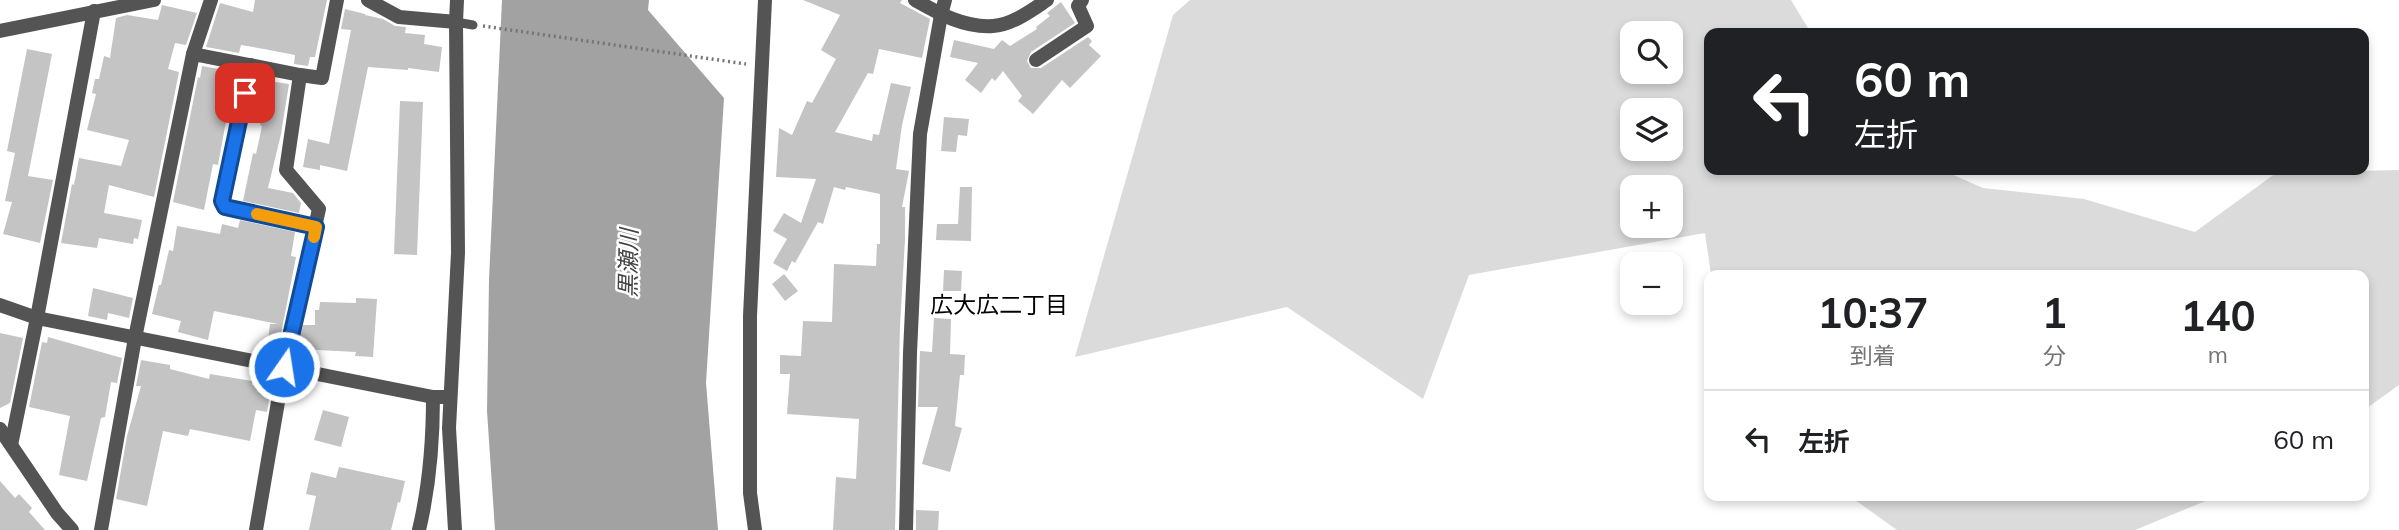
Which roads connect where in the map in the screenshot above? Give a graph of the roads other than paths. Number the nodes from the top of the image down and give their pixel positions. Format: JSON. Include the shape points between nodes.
{"nodes":[{"id":1,"x":154,"y":0,"type":"edge"},
{"id":2,"x":211,"y":0,"type":"edge"},
{"id":3,"x":337,"y":0,"type":"edge"},
{"id":4,"x":368,"y":0,"type":"edge"},
{"id":5,"x":457,"y":0,"type":"edge"},
{"id":6,"x":765,"y":0,"type":"edge"},
{"id":7,"x":915,"y":0,"type":"edge"},
{"id":8,"x":945,"y":0,"type":"edge"},
{"id":9,"x":1048,"y":0,"type":"edge"},
{"id":10,"x":1082,"y":0,"type":"edge"},
{"id":11,"x":94,"y":11,"type":"junction"},
{"id":12,"x":941,"y":15,"type":"junction"},
{"id":13,"x":456,"y":22,"type":"junction"},
{"id":14,"x":473,"y":25,"type":"road end"},
{"id":15,"x":0,"y":31,"type":"edge"},
{"id":16,"x":193,"y":54,"type":"junction"},
{"id":17,"x":1036,"y":60,"type":"dead end"},
{"id":18,"x":251,"y":65,"type":"junction"},
{"id":19,"x":300,"y":75,"type":"junction"},
{"id":20,"x":316,"y":227,"type":"junction"},
{"id":21,"x":0,"y":305,"type":"edge"},
{"id":22,"x":37,"y":318,"type":"junction"},
{"id":23,"x":135,"y":338,"type":"junction"},
{"id":24,"x":284,"y":367,"type":"junction"},
{"id":25,"x":433,"y":397,"type":"junction"},
{"id":26,"x":450,"y":397,"type":"junction"},
{"id":27,"x":0,"y":429,"type":"edge"},
{"id":28,"x":11,"y":445,"type":"junction"},
{"id":29,"x":72,"y":530,"type":"edge"},
{"id":30,"x":101,"y":530,"type":"edge"},
{"id":31,"x":256,"y":530,"type":"edge"},
{"id":32,"x":419,"y":530,"type":"edge"},
{"id":33,"x":455,"y":530,"type":"edge"},
{"id":34,"x":755,"y":530,"type":"edge"},
{"id":35,"x":906,"y":530,"type":"edge"}],
"edges":[{"from":1,"to":11,"type":"street"},
{"from":2,"to":16,"type":"street"},
{"from":3,"to":19,"type":"street","via":[[322,78]]},
{"from":4,"to":13,"type":"street","via":[[399,17]]},
{"from":5,"to":13,"type":"street"},
{"from":6,"to":34,"type":"street","via":[[750,316],[750,493]]},
{"from":7,"to":12,"type":"street"},
{"from":8,"to":12,"type":"street"},
{"from":9,"to":12,"type":"street","via":[[995,26]]},
{"from":10,"to":17,"type":"street","via":[[1078,6],[1087,26]]},
{"from":11,"to":15,"type":"street"},
{"from":11,"to":22,"type":"street"},
{"from":12,"to":35,"type":"street","via":[[920,134]]},
{"from":13,"to":14,"type":"lane"},
{"from":13,"to":26,"type":"street","via":[[458,253]]},
{"from":16,"to":18,"type":"street"},
{"from":16,"to":23,"type":"street"},
{"from":18,"to":19,"type":"street"},
{"from":18,"to":20,"type":"street","via":[[222,201],[225,207]]},
{"from":19,"to":20,"type":"street","via":[[286,170],[319,209]]},
{"from":20,"to":24,"type":"street"},
{"from":21,"to":22,"type":"street"},
{"from":22,"to":23,"type":"street"},
{"from":22,"to":28,"type":"street"},
{"from":23,"to":24,"type":"street"},
{"from":23,"to":30,"type":"street"},
{"from":24,"to":25,"type":"street"},
{"from":24,"to":31,"type":"street"},
{"from":25,"to":26,"type":"street"},
{"from":25,"to":32,"type":"street","via":[[433,448]]},
{"from":26,"to":33,"type":"street"},
{"from":27,"to":28,"type":"street"},
{"from":28,"to":29,"type":"street"}]}
